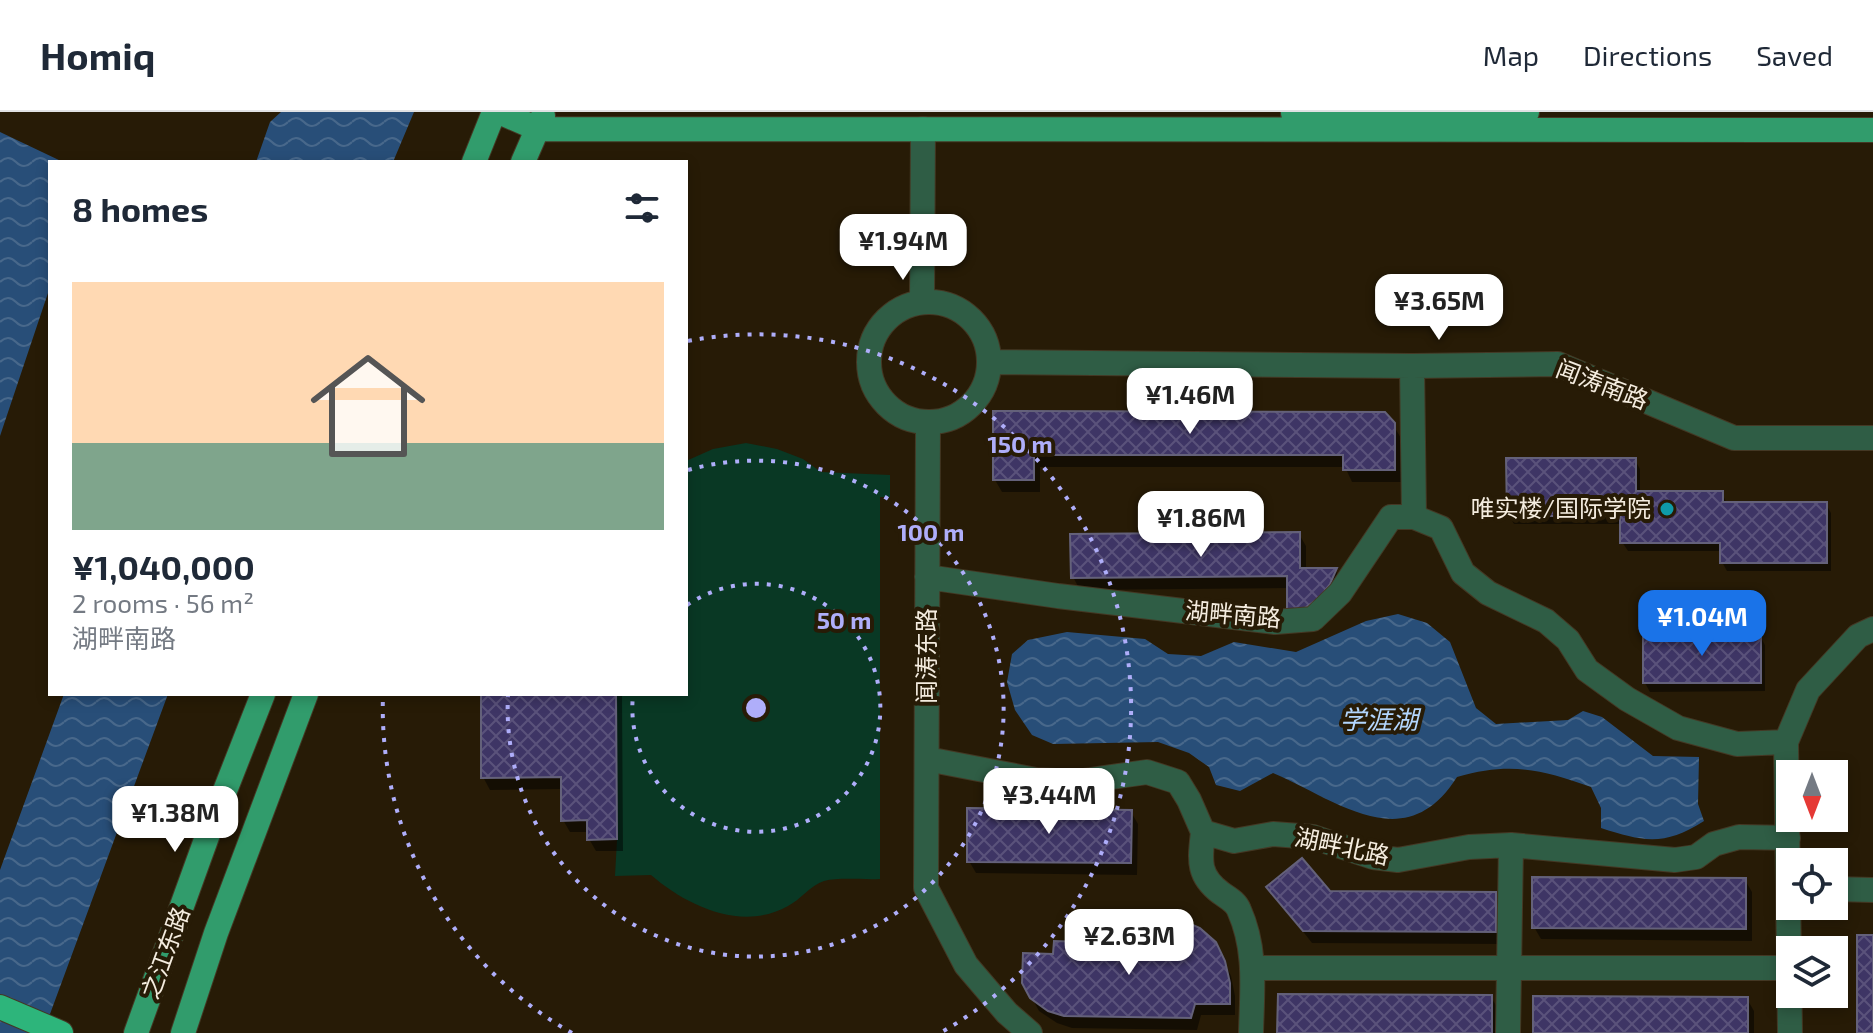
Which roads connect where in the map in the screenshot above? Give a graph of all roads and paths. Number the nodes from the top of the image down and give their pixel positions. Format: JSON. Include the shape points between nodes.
{"nodes":[{"id":1,"x":497,"y":112,"type":"edge"},
{"id":2,"x":563,"y":112,"type":"edge"},
{"id":3,"x":1527,"y":112,"type":"edge"},
{"id":4,"x":541,"y":120,"type":"edge"},
{"id":5,"x":923,"y":129,"type":"junction"},
{"id":6,"x":1873,"y":130,"type":"edge"},
{"id":7,"x":475,"y":160,"type":"edge"},
{"id":8,"x":524,"y":160,"type":"edge"},
{"id":9,"x":922,"y":302,"type":"junction"},
{"id":10,"x":989,"y":362,"type":"junction"},
{"id":11,"x":1412,"y":366,"type":"junction"},
{"id":12,"x":928,"y":423,"type":"junction"},
{"id":13,"x":1873,"y":438,"type":"edge"},
{"id":14,"x":1414,"y":517,"type":"junction"},
{"id":15,"x":927,"y":577,"type":"junction"},
{"id":16,"x":1873,"y":629,"type":"edge"},
{"id":17,"x":262,"y":696,"type":"edge"},
{"id":18,"x":305,"y":696,"type":"edge"},
{"id":19,"x":1786,"y":742,"type":"junction"},
{"id":20,"x":927,"y":759,"type":"junction"},
{"id":21,"x":1203,"y":832,"type":"junction"},
{"id":22,"x":1788,"y":838,"type":"junction"},
{"id":23,"x":1511,"y":845,"type":"junction"},
{"id":24,"x":1788,"y":848,"type":"edge"},
{"id":25,"x":1848,"y":889,"type":"edge"},
{"id":26,"x":1873,"y":890,"type":"edge"},
{"id":27,"x":1254,"y":968,"type":"junction"},
{"id":28,"x":1509,"y":968,"type":"junction"},
{"id":29,"x":1776,"y":968,"type":"edge"},
{"id":30,"x":0,"y":1007,"type":"edge"},
{"id":31,"x":1790,"y":1008,"type":"edge"},
{"id":32,"x":140,"y":1025,"type":"edge"},
{"id":33,"x":61,"y":1033,"type":"edge"},
{"id":34,"x":182,"y":1033,"type":"edge"},
{"id":35,"x":1030,"y":1033,"type":"edge"},
{"id":36,"x":1251,"y":1033,"type":"edge"},
{"id":37,"x":1508,"y":1033,"type":"edge"},
{"id":38,"x":1790,"y":1033,"type":"edge"}],
"edges":[{"from":1,"to":4,"type":"main road"},
{"from":1,"to":7,"type":"main road"},
{"from":2,"to":3,"type":"main road"},
{"from":4,"to":5,"type":"main road"},
{"from":4,"to":8,"type":"main road"},
{"from":5,"to":6,"type":"main road"},
{"from":5,"to":9,"type":"street"},
{"from":9,"to":10,"type":"street","via":[[942,303],[976,324]]},
{"from":9,"to":12,"type":"street","via":[[885,319],[868,355],[869,375],[890,409]]},
{"from":10,"to":11,"type":"street","name":"闻涛南路"},
{"from":10,"to":12,"type":"street","via":[[986,381],[971,404],[947,420]]},
{"from":11,"to":13,"type":"street","name":"闻涛南路","via":[[1558,364],[1734,438]]},
{"from":11,"to":14,"type":"street"},
{"from":12,"to":15,"type":"street","name":"闻涛东路"},
{"from":14,"to":15,"type":"street","name":"湖畔南路","via":[[1391,517],[1340,593],[1313,619],[1275,622]]},
{"from":14,"to":19,"type":"street","via":[[1441,528],[1463,573],[1488,593],[1546,621],[1568,640],[1587,670],[1627,699],[1678,728],[1737,744]]},
{"from":15,"to":20,"type":"street","name":"闻涛东路"},
{"from":16,"to":19,"type":"street","via":[[1858,636],[1808,690]]},
{"from":17,"to":32,"type":"main road","name":"之江东路"},
{"from":18,"to":34,"type":"main road","name":"之江东路"},
{"from":19,"to":22,"type":"street"},
{"from":20,"to":21,"type":"street","via":[[1036,780],[1076,782],[1147,772],[1178,782]]},
{"from":20,"to":35,"type":"street","name":"闻涛东路","via":[[926,888],[966,965]]},
{"from":21,"to":23,"type":"street","name":"湖畔北路","via":[[1234,841],[1273,834],[1313,837],[1398,860]]},
{"from":21,"to":27,"type":"street","via":[[1200,864],[1208,883],[1237,905]]},
{"from":22,"to":23,"type":"street","name":"湖畔北路","via":[[1739,837],[1714,844],[1696,857],[1675,860]]},
{"from":22,"to":24,"type":"street"},
{"from":23,"to":28,"type":"street"},
{"from":25,"to":26,"type":"street"},
{"from":27,"to":28,"type":"street"},
{"from":27,"to":36,"type":"street"},
{"from":28,"to":29,"type":"street"},
{"from":28,"to":37,"type":"street"},
{"from":30,"to":33,"type":"highway"},
{"from":31,"to":38,"type":"street"},
{"from":32,"to":34,"type":"main road"}]}
